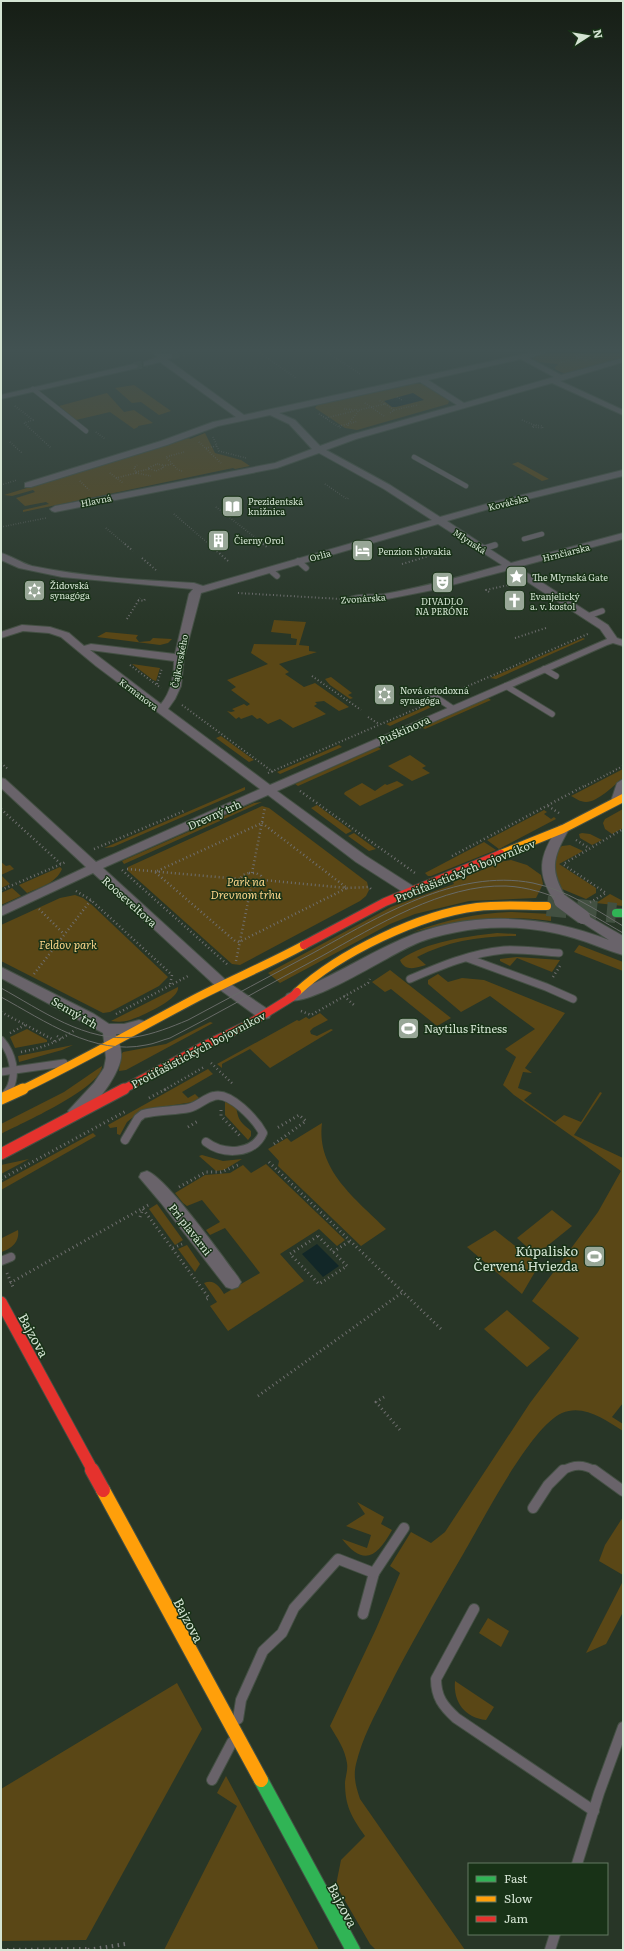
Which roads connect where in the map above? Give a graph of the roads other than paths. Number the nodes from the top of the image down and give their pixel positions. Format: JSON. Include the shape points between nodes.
{"nodes":[{"id":1,"x":161,"y":444,"type":"edge"},
{"id":2,"x":312,"y":444,"type":"edge"},
{"id":3,"x":333,"y":444,"type":"edge"},
{"id":4,"x":319,"y":449,"type":"junction"},
{"id":5,"x":414,"y":457,"type":"dead end"},
{"id":6,"x":623,"y":473,"type":"edge"},
{"id":7,"x":28,"y":485,"type":"dead end"},
{"id":8,"x":466,"y":486,"type":"dead end"},
{"id":9,"x":55,"y":509,"type":"dead end"},
{"id":10,"x":440,"y":521,"type":"junction"},
{"id":11,"x":542,"y":534,"type":"dead end"},
{"id":12,"x":623,"y":536,"type":"edge"},
{"id":13,"x":524,"y":539,"type":"dead end"},
{"id":14,"x":495,"y":546,"type":"dead end"},
{"id":15,"x":482,"y":549,"type":"junction"},
{"id":16,"x":1,"y":556,"type":"edge"},
{"id":17,"x":298,"y":562,"type":"junction"},
{"id":18,"x":510,"y":567,"type":"junction"},
{"id":19,"x":306,"y":568,"type":"dead end"},
{"id":20,"x":201,"y":589,"type":"junction"},
{"id":21,"x":353,"y":599,"type":"road end"},
{"id":22,"x":602,"y":611,"type":"dead end"},
{"id":23,"x":588,"y":616,"type":"junction"},
{"id":24,"x":1,"y":635,"type":"edge"},
{"id":25,"x":614,"y":642,"type":"edge"},
{"id":26,"x":83,"y":649,"type":"junction"},
{"id":27,"x":178,"y":658,"type":"junction"},
{"id":28,"x":544,"y":669,"type":"junction"},
{"id":29,"x":556,"y":676,"type":"dead end"},
{"id":30,"x":506,"y":686,"type":"junction"},
{"id":31,"x":427,"y":691,"type":"dead end"},
{"id":32,"x":452,"y":708,"type":"junction"},
{"id":33,"x":161,"y":710,"type":"junction"},
{"id":34,"x":552,"y":714,"type":"dead end"},
{"id":35,"x":1,"y":782,"type":"edge"},
{"id":36,"x":623,"y":783,"type":"edge"},
{"id":37,"x":268,"y":790,"type":"junction"},
{"id":38,"x":620,"y":800,"type":"edge"},
{"id":39,"x":563,"y":829,"type":"junction"},
{"id":40,"x":94,"y":868,"type":"junction"},
{"id":41,"x":410,"y":891,"type":"junction"},
{"id":42,"x":547,"y":906,"type":"tunnel mouth"},
{"id":43,"x":1,"y":912,"type":"edge"},
{"id":44,"x":623,"y":942,"type":"edge"},
{"id":45,"x":623,"y":950,"type":"edge"},
{"id":46,"x":559,"y":953,"type":"dead end"},
{"id":47,"x":466,"y":958,"type":"junction"},
{"id":48,"x":1,"y":972,"type":"edge"},
{"id":49,"x":410,"y":979,"type":"dead end"},
{"id":50,"x":224,"y":986,"type":"junction"},
{"id":51,"x":292,"y":997,"type":"junction"},
{"id":52,"x":572,"y":999,"type":"dead end"},
{"id":53,"x":264,"y":1014,"type":"junction"},
{"id":54,"x":153,"y":1022,"type":"junction"},
{"id":55,"x":100,"y":1026,"type":"junction"},
{"id":56,"x":1,"y":1040,"type":"edge"},
{"id":57,"x":112,"y":1044,"type":"junction"},
{"id":58,"x":82,"y":1060,"type":"junction"},
{"id":59,"x":13,"y":1070,"type":"junction"},
{"id":60,"x":1,"y":1072,"type":"edge"},
{"id":61,"x":2,"y":1099,"type":"edge"},
{"id":62,"x":69,"y":1118,"type":"junction"},
{"id":63,"x":125,"y":1140,"type":"dead end"},
{"id":64,"x":206,"y":1142,"type":"dead end"},
{"id":65,"x":1,"y":1154,"type":"edge"},
{"id":66,"x":147,"y":1178,"type":"dead end"},
{"id":67,"x":11,"y":1257,"type":"dead end"},
{"id":68,"x":1,"y":1261,"type":"edge"},
{"id":69,"x":232,"y":1282,"type":"dead end"},
{"id":70,"x":1,"y":1302,"type":"edge"},
{"id":71,"x":623,"y":1491,"type":"edge"},
{"id":72,"x":532,"y":1508,"type":"dead end"},
{"id":73,"x":404,"y":1528,"type":"dead end"},
{"id":74,"x":374,"y":1573,"type":"junction"},
{"id":75,"x":474,"y":1609,"type":"dead end"},
{"id":76,"x":363,"y":1614,"type":"dead end"},
{"id":77,"x":623,"y":1727,"type":"edge"},
{"id":78,"x":236,"y":1734,"type":"junction"},
{"id":79,"x":212,"y":1780,"type":"dead end"},
{"id":80,"x":594,"y":1811,"type":"junction"},
{"id":81,"x":577,"y":1863,"type":"edge"},
{"id":82,"x":555,"y":1935,"type":"edge"},
{"id":83,"x":353,"y":1950,"type":"edge"},
{"id":84,"x":550,"y":1950,"type":"edge"}],
"edges":[{"from":1,"to":7,"type":"street"},
{"from":2,"to":4,"type":"street","name":"Mlynská"},
{"from":3,"to":4,"type":"street","name":"Hlavná"},
{"from":4,"to":9,"type":"street","name":"Hlavná","via":[[282,463]]},
{"from":4,"to":10,"type":"street","name":"Mlynská","via":[[387,487]]},
{"from":5,"to":8,"type":"lane"},
{"from":6,"to":10,"type":"street","name":"Kováčska","via":[[497,502]]},
{"from":10,"to":15,"type":"street","name":"Mlynská"},
{"from":10,"to":17,"type":"street","name":"Orlia"},
{"from":11,"to":13,"type":"lane"},
{"from":12,"to":18,"type":"street","name":"Hrnčiarska"},
{"from":14,"to":15,"type":"lane"},
{"from":15,"to":18,"type":"street","name":"Mlynská"},
{"from":16,"to":20,"type":"street","via":[[8,561],[41,570],[116,581],[194,586]]},
{"from":17,"to":19,"type":"lane"},
{"from":17,"to":20,"type":"street","name":"Orlia","via":[[274,573]]},
{"from":18,"to":21,"type":"street","name":"Zvonárska","via":[[422,590]]},
{"from":18,"to":23,"type":"street","name":"Mlynská"},
{"from":20,"to":27,"type":"street","name":"Čajkovského","via":[[194,593]]},
{"from":22,"to":23,"type":"lane"},
{"from":23,"to":25,"type":"street","name":"Mlynská","via":[[604,627]]},
{"from":24,"to":26,"type":"street","name":"Krmanova","via":[[22,628],[46,629],[65,635]]},
{"from":25,"to":28,"type":"street","name":"Puškinova"},
{"from":26,"to":27,"type":"street","via":[[91,647]]},
{"from":26,"to":33,"type":"street","name":"Krmanova"},
{"from":27,"to":33,"type":"street","name":"Čajkovského","via":[[180,668],[172,697]]},
{"from":28,"to":29,"type":"lane"},
{"from":28,"to":30,"type":"street","name":"Puškinova"},
{"from":30,"to":32,"type":"street","name":"Puškinova"},
{"from":30,"to":34,"type":"lane"},
{"from":31,"to":32,"type":"lane"},
{"from":32,"to":37,"type":"street","name":"Puškinova"},
{"from":33,"to":37,"type":"street","name":"Krmanova"},
{"from":35,"to":40,"type":"street","name":"Rooseveltova"},
{"from":36,"to":38,"type":"street","name":"Protifašistických bojovníkov"},
{"from":37,"to":40,"type":"street","name":"Drevný trh"},
{"from":37,"to":41,"type":"street","via":[[361,859]]},
{"from":38,"to":39,"type":"street","name":"Protifašistických bojovníkov"},
{"from":39,"to":41,"type":"street","name":"Protifašistických bojovníkov"},
{"from":39,"to":44,"type":"street","name":"Protifašistických bojovníkov","bridge":true,"via":[[550,850],[550,881],[561,901]]},
{"from":40,"to":43,"type":"street","name":"Drevný trh"},
{"from":40,"to":50,"type":"street","name":"Rooseveltova"},
{"from":41,"to":50,"type":"street","name":"Protifašistických bojovníkov"},
{"from":42,"to":51,"type":"street","name":"Protifašistických bojovníkov","via":[[494,905],[456,910],[426,919],[391,933],[332,965],[305,984]]},
{"from":45,"to":51,"type":"street","via":[[595,938],[556,927],[511,923],[478,924],[446,929],[399,945],[337,980]]},
{"from":46,"to":47,"type":"lane","via":[[512,950]]},
{"from":47,"to":49,"type":"lane"},
{"from":47,"to":52,"type":"lane","via":[[546,986]]},
{"from":48,"to":55,"type":"street","name":"Senný trh"},
{"from":50,"to":53,"type":"street","name":"Rooseveltova"},
{"from":50,"to":54,"type":"street","name":"Protifašistických bojovníkov"},
{"from":51,"to":53,"type":"street","name":"Protifašistických bojovníkov"},
{"from":53,"to":62,"type":"street","name":"Protifašistických bojovníkov"},
{"from":54,"to":55,"type":"street","name":"Senný trh","via":[[119,1030]]},
{"from":54,"to":57,"type":"street","name":"Protifašistických bojovníkov"},
{"from":55,"to":57,"type":"street","name":"Protifašistických bojovníkov","via":[[108,1034]]},
{"from":56,"to":59,"type":"lane","via":[[8,1048]]},
{"from":57,"to":58,"type":"street","name":"Protifašistických bojovníkov"},
{"from":57,"to":62,"type":"street","name":"Protifašistických bojovníkov","via":[[113,1067],[109,1075]]},
{"from":58,"to":59,"type":"lane"},
{"from":58,"to":61,"type":"street","name":"Protifašistických bojovníkov"},
{"from":59,"to":60,"type":"lane"},
{"from":59,"to":61,"type":"lane","via":[[9,1090]]},
{"from":62,"to":65,"type":"street","name":"Protifašistických bojovníkov"},
{"from":63,"to":64,"type":"lane","via":[[143,1114],[195,1106],[209,1097],[221,1095],[234,1100],[263,1133],[260,1140],[251,1146],[235,1150],[223,1151]]},
{"from":66,"to":69,"type":"street","name":"Pri plavárni","via":[[167,1198]]},
{"from":67,"to":68,"type":"lane"},
{"from":70,"to":78,"type":"street","name":"Bajzova"},
{"from":71,"to":72,"type":"lane","via":[[587,1467],[569,1466],[552,1480]]},
{"from":73,"to":74,"type":"lane"},
{"from":74,"to":76,"type":"lane"},
{"from":74,"to":78,"type":"lane","via":[[338,1559],[294,1608],[282,1633],[263,1650],[241,1700]]},
{"from":75,"to":80,"type":"lane","via":[[436,1679],[436,1692],[442,1706]]},
{"from":77,"to":80,"type":"lane"},
{"from":78,"to":79,"type":"lane"},
{"from":78,"to":83,"type":"street","name":"Bajzova","via":[[273,1790]]},
{"from":80,"to":81,"type":"lane"},
{"from":82,"to":84,"type":"lane"}]}
